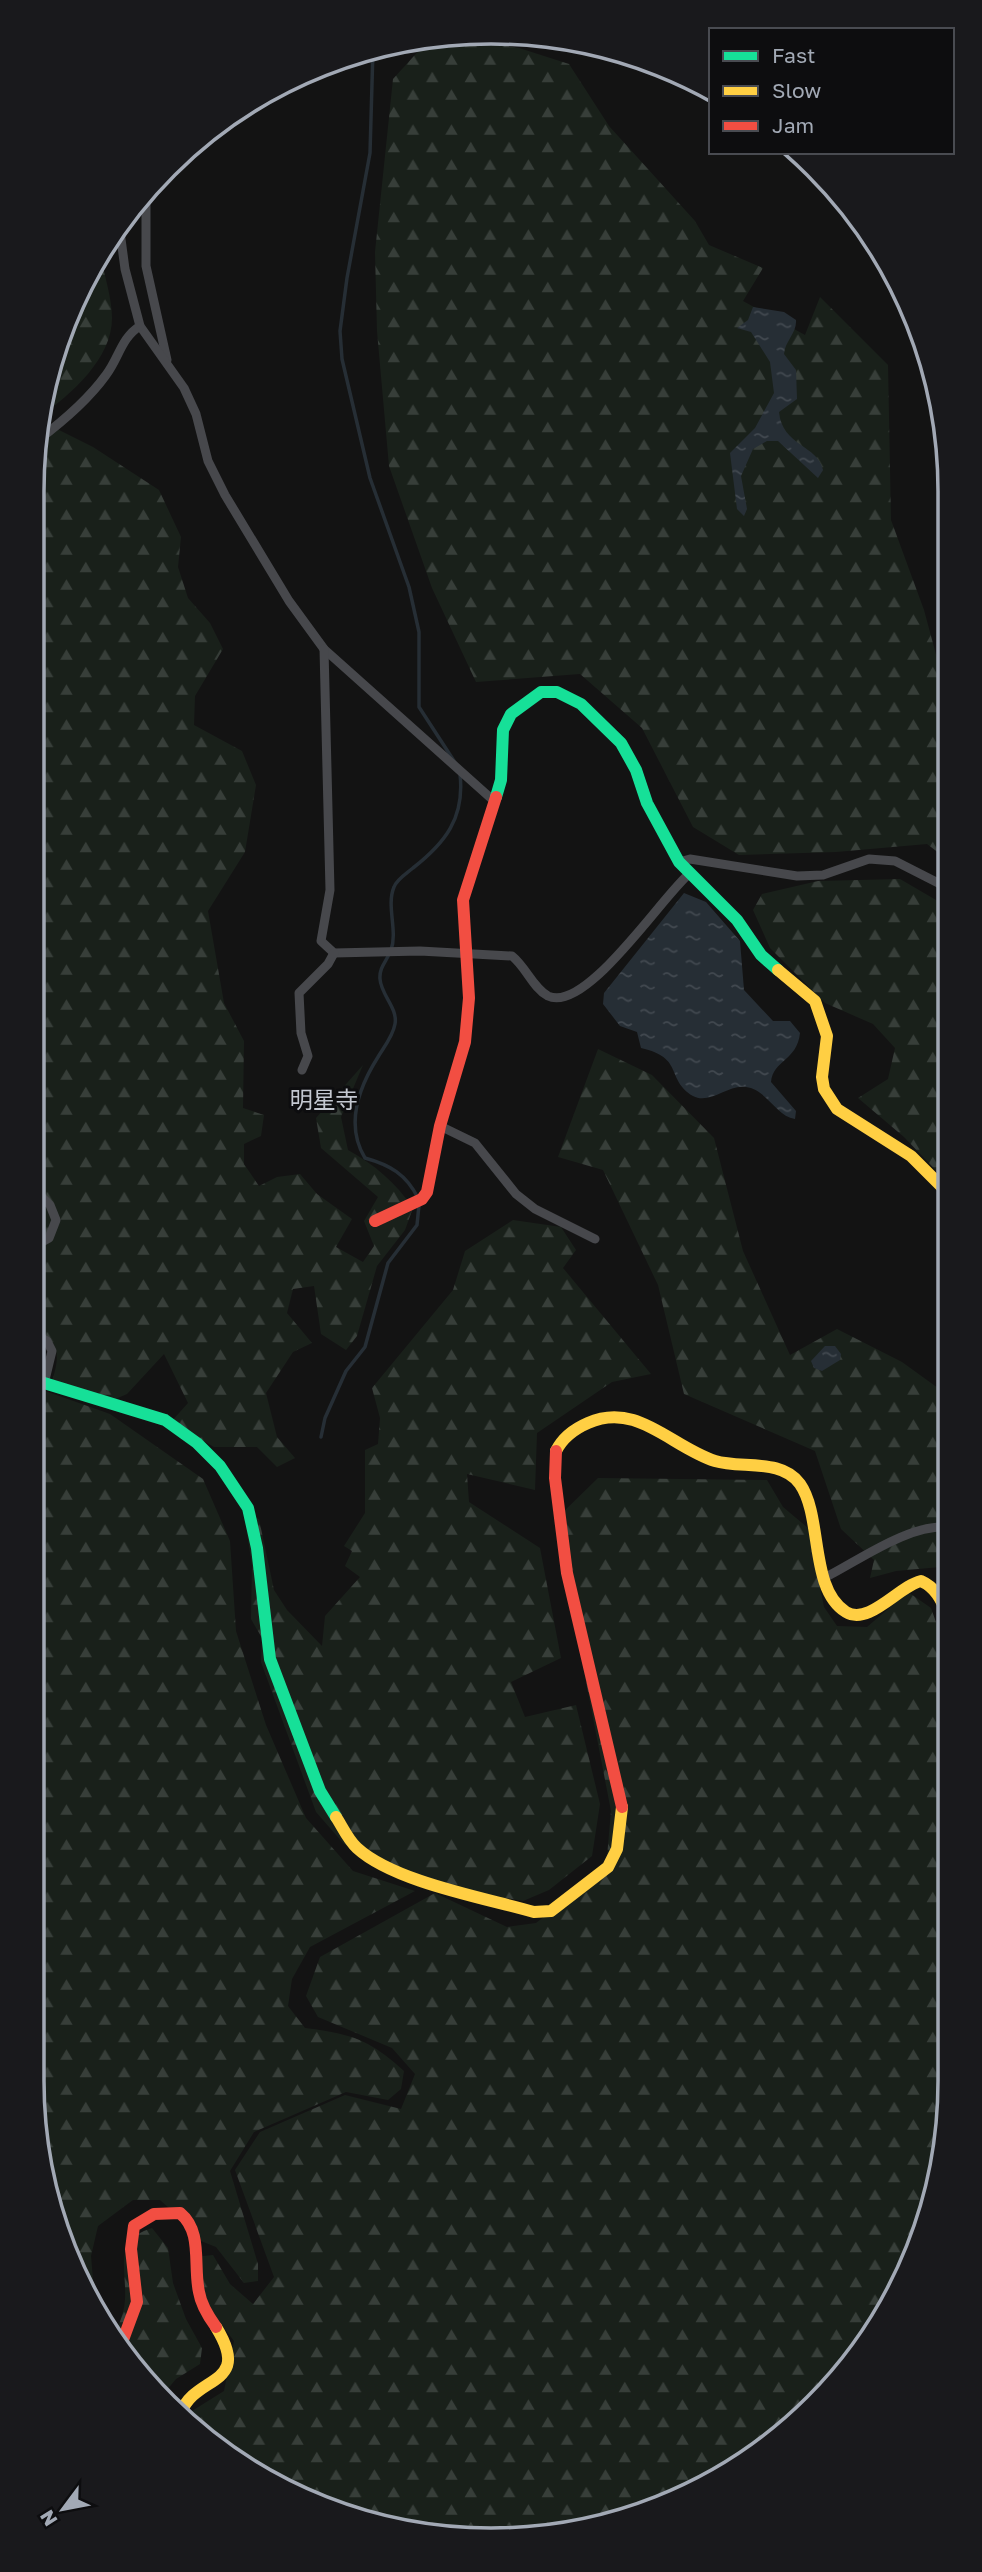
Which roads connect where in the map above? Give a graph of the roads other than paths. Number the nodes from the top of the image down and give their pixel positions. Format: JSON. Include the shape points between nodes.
{"nodes":[{"id":1,"x":146,"y":207,"type":"edge"},
{"id":2,"x":121,"y":241,"type":"edge"},
{"id":3,"x":140,"y":326,"type":"junction"},
{"id":4,"x":168,"y":365,"type":"junction"},
{"id":5,"x":48,"y":432,"type":"edge"},
{"id":6,"x":324,"y":649,"type":"junction"},
{"id":7,"x":494,"y":801,"type":"junction"},
{"id":8,"x":679,"y":862,"type":"junction"},
{"id":9,"x":690,"y":873,"type":"junction"},
{"id":10,"x":938,"y":883,"type":"edge"},
{"id":11,"x":334,"y":953,"type":"junction"},
{"id":12,"x":466,"y":955,"type":"junction"},
{"id":13,"x":302,"y":1069,"type":"dead end"},
{"id":14,"x":440,"y":1126,"type":"junction"},
{"id":15,"x":938,"y":1183,"type":"edge"},
{"id":16,"x":44,"y":1199,"type":"edge"},
{"id":17,"x":375,"y":1221,"type":"dead end"},
{"id":18,"x":595,"y":1239,"type":"dead end"},
{"id":19,"x":44,"y":1241,"type":"edge"},
{"id":20,"x":44,"y":1339,"type":"edge"},
{"id":21,"x":44,"y":1369,"type":"edge"},
{"id":22,"x":44,"y":1384,"type":"edge"},
{"id":23,"x":938,"y":1526,"type":"edge"},
{"id":24,"x":824,"y":1578,"type":"junction"},
{"id":25,"x":938,"y":1592,"type":"edge"},
{"id":26,"x":124,"y":2336,"type":"edge"},
{"id":27,"x":184,"y":2406,"type":"edge"}],
"edges":[{"from":1,"to":4,"type":"street","via":[[146,266]]},
{"from":2,"to":3,"type":"street"},
{"from":3,"to":4,"type":"street"},
{"from":3,"to":5,"type":"street","via":[[128,333],[106,375]]},
{"from":4,"to":6,"type":"street","via":[[196,414],[208,461],[225,495]]},
{"from":6,"to":7,"type":"street"},
{"from":6,"to":11,"type":"street","via":[[330,891],[320,932],[321,942]]},
{"from":7,"to":8,"type":"street","via":[[504,762],[503,730],[511,714],[541,692],[557,692],[581,704],[621,743]]},
{"from":7,"to":12,"type":"street","via":[[463,900]]},
{"from":8,"to":9,"type":"street"},
{"from":8,"to":10,"type":"street","via":[[690,859],[797,876],[823,875],[869,859],[895,861]]},
{"from":9,"to":12,"type":"street","via":[[616,958],[564,998],[541,991],[512,956]]},
{"from":9,"to":15,"type":"street","via":[[737,920],[761,955],[815,1002],[827,1036],[824,1089],[837,1109],[911,1156]]},
{"from":11,"to":12,"type":"street"},
{"from":11,"to":13,"type":"street","via":[[299,993],[307,1056]]},
{"from":12,"to":14,"type":"street","via":[[465,1042]]},
{"from":14,"to":17,"type":"street","via":[[427,1192],[422,1199]]},
{"from":14,"to":18,"type":"street","via":[[475,1143],[516,1194],[535,1209]]},
{"from":16,"to":19,"type":"street","via":[[56,1220]]},
{"from":20,"to":21,"type":"street","via":[[52,1351]]},
{"from":22,"to":24,"type":"street","via":[[165,1420],[220,1466],[244,1502],[257,1548],[270,1659],[320,1791],[355,1847],[412,1878],[534,1912],[551,1911],[608,1867],[617,1849],[623,1810],[562,1537],[558,1444],[590,1423],[620,1416],[714,1461],[787,1471],[810,1502]]},
{"from":23,"to":24,"type":"street","via":[[903,1538]]},
{"from":24,"to":25,"type":"street","via":[[833,1602],[858,1616],[876,1609],[909,1582]]},
{"from":26,"to":27,"type":"street","via":[[137,2302],[131,2249],[134,2226],[154,2214],[180,2213],[194,2231],[201,2301],[228,2353],[220,2379],[195,2392]]}]}
